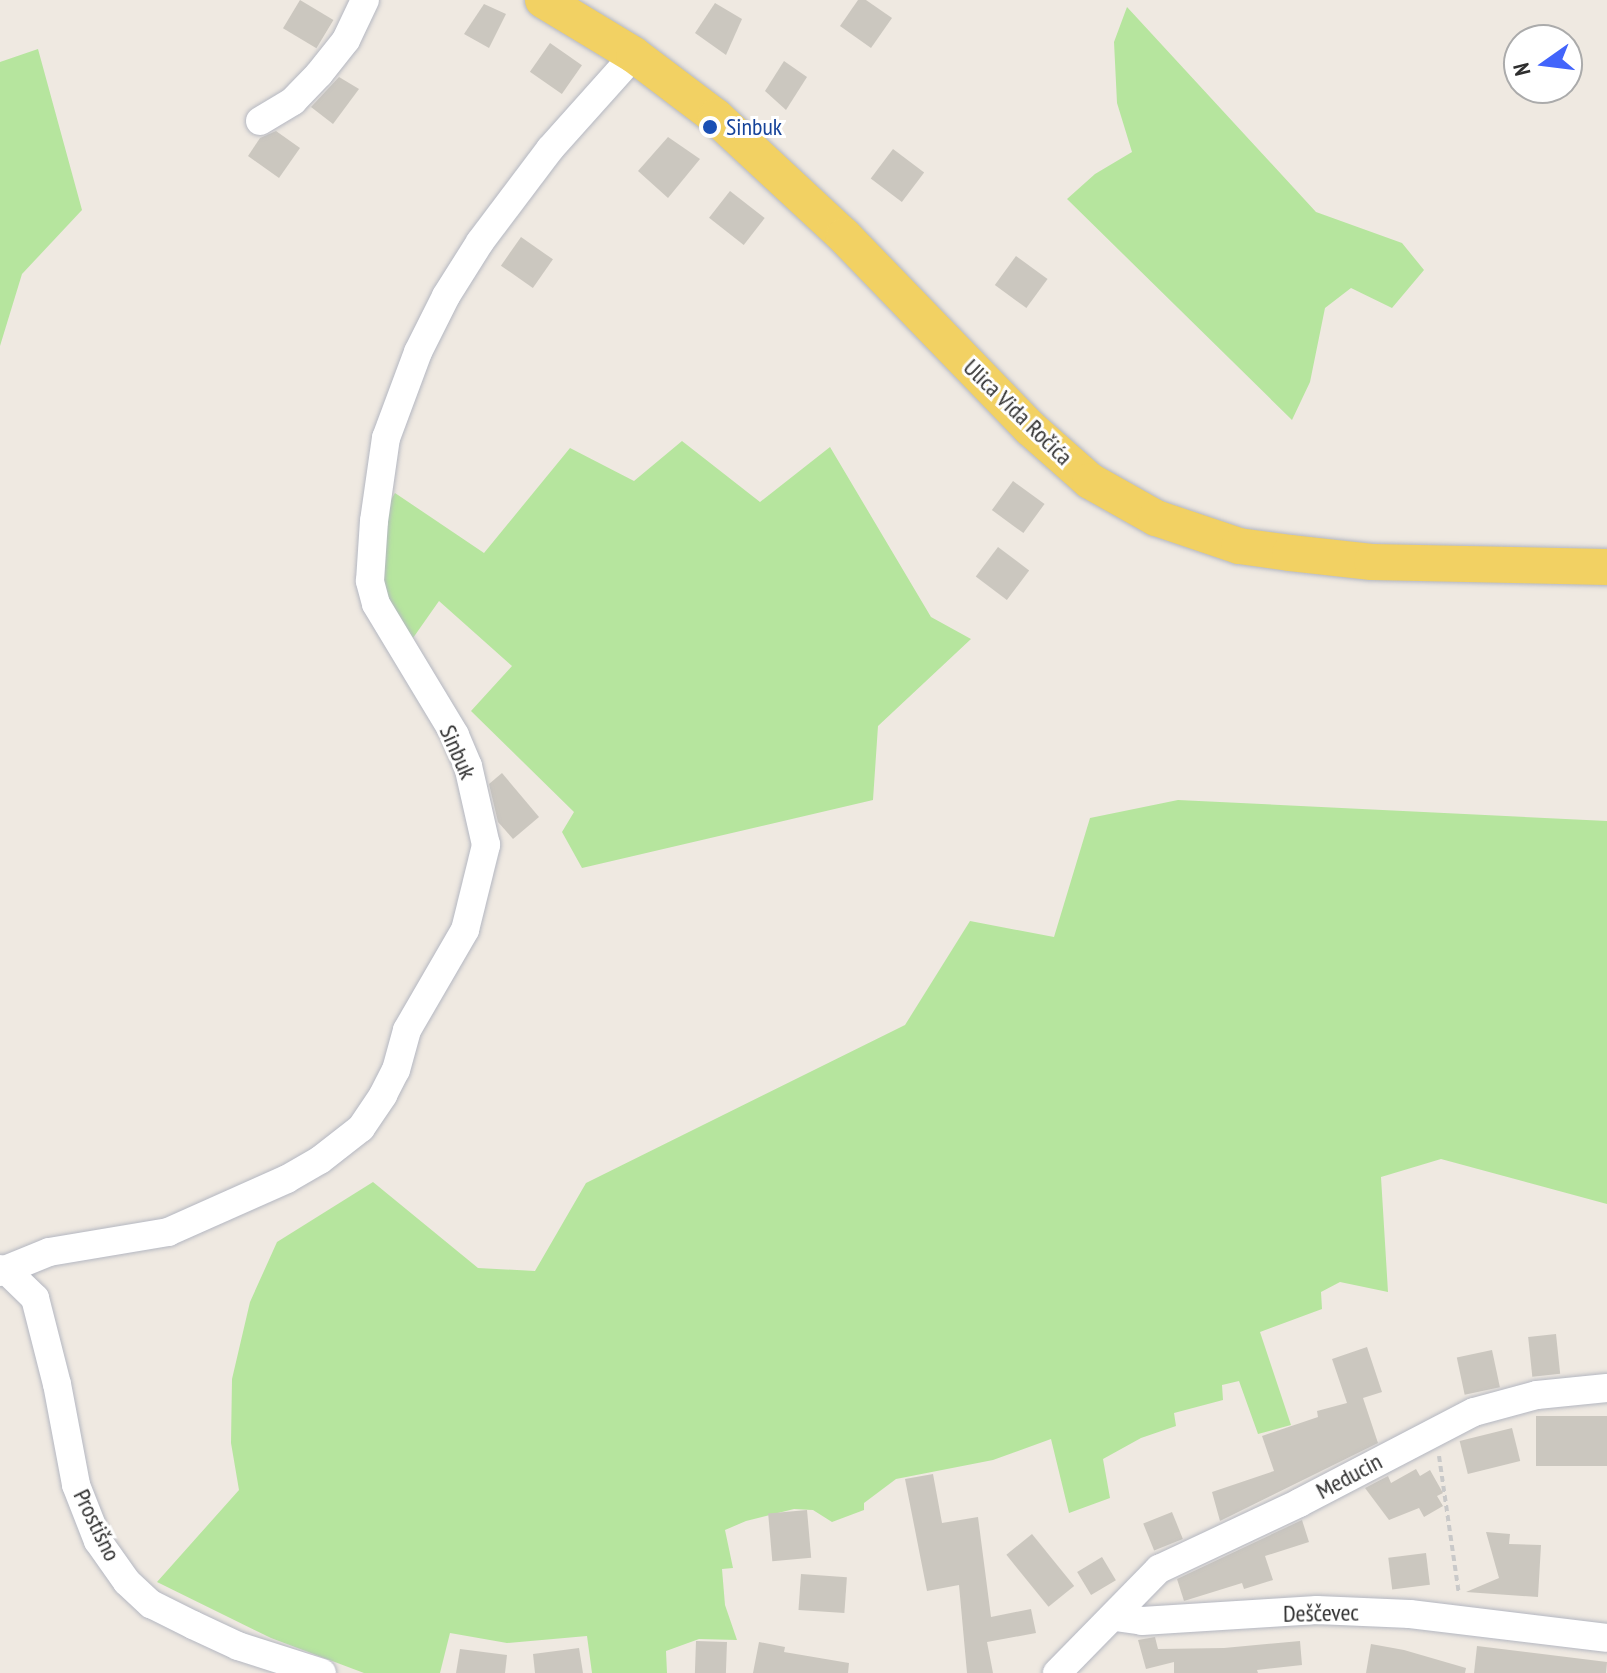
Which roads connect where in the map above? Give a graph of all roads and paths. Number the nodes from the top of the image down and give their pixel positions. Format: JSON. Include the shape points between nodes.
{"nodes":[{"id":1,"x":365,"y":0,"type":"edge"},
{"id":2,"x":543,"y":0,"type":"edge"},
{"id":3,"x":634,"y":55,"type":"junction"},
{"id":4,"x":260,"y":121,"type":"dead end"},
{"id":5,"x":1607,"y":567,"type":"edge"},
{"id":6,"x":2,"y":1270,"type":"edge"},
{"id":7,"x":1607,"y":1388,"type":"edge"},
{"id":8,"x":1435,"y":1430,"type":"junction"},
{"id":9,"x":1115,"y":1617,"type":"junction"},
{"id":10,"x":1462,"y":1620,"type":"junction"},
{"id":11,"x":1607,"y":1638,"type":"edge"},
{"id":12,"x":322,"y":1673,"type":"edge"},
{"id":13,"x":1057,"y":1673,"type":"edge"}],
"edges":[{"from":1,"to":4,"type":"street","via":[[346,40],[319,74],[293,101]]},
{"from":2,"to":3,"type":"main road","name":"Ulica Vida Ročića"},
{"from":3,"to":5,"type":"main road","name":"Ulica Vida Ročića","via":[[716,117],[844,236],[1030,428],[1090,481],[1156,518],[1239,546],[1372,562]]},
{"from":3,"to":6,"type":"street","name":"Sinbuk","via":[[550,149],[480,242],[418,352],[386,438],[370,581],[376,604],[455,735],[468,766],[486,845],[465,930],[407,1030],[390,1083],[361,1128],[287,1179],[168,1232],[49,1252]]},
{"from":6,"to":12,"type":"street","name":"Prostišno","via":[[35,1298],[76,1485],[98,1541],[127,1582],[151,1604],[238,1646]]},
{"from":7,"to":8,"type":"street","name":"Meducin","via":[[1537,1395],[1474,1412]]},
{"from":8,"to":9,"type":"street","name":"Meducin","via":[[1299,1503],[1159,1569]]},
{"from":8,"to":10,"type":"path"},
{"from":9,"to":10,"type":"street","name":"Deščevec","via":[[1142,1621],[1317,1610]]},
{"from":9,"to":13,"type":"street"},
{"from":10,"to":11,"type":"street","name":"Deščevec"}]}
